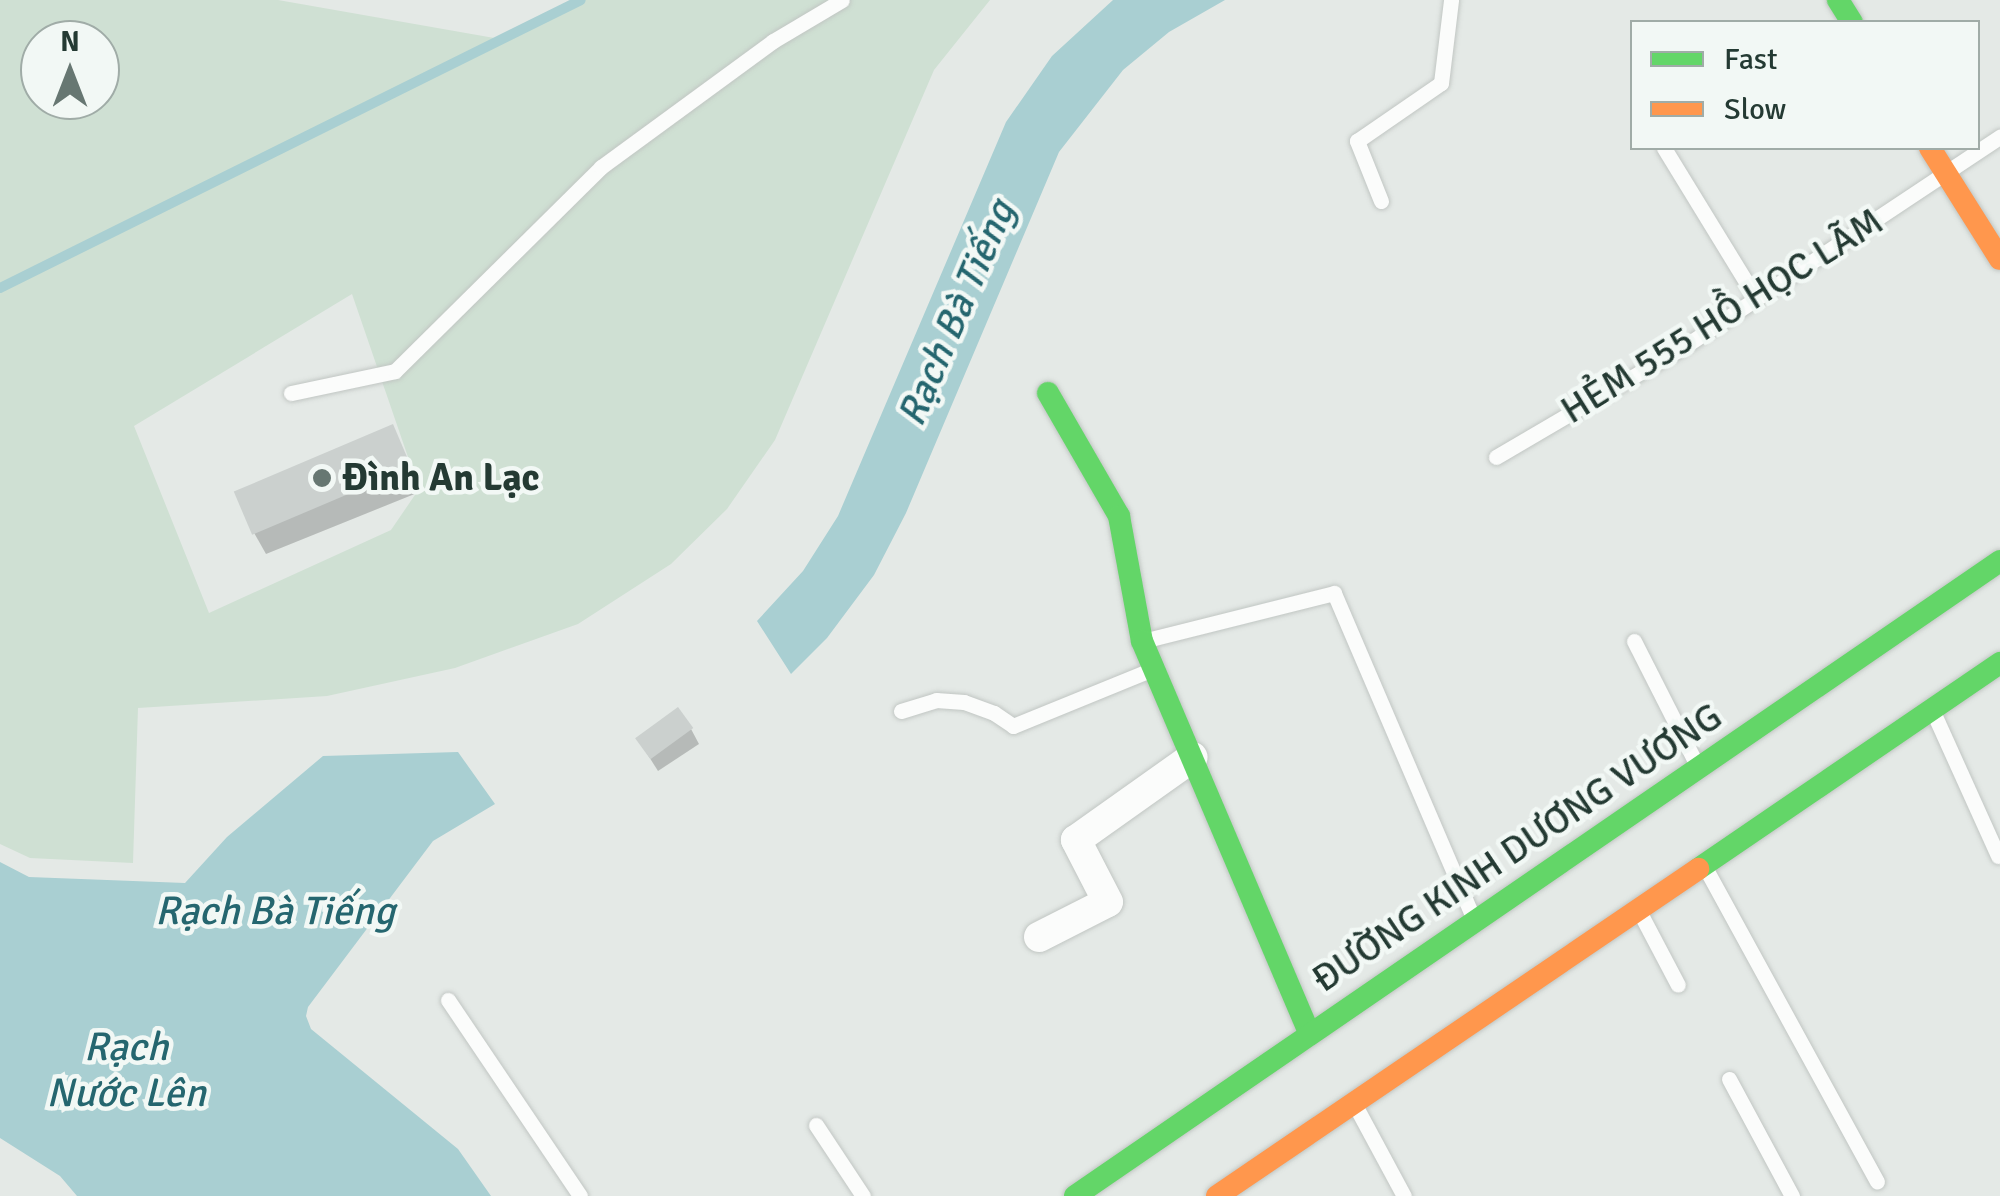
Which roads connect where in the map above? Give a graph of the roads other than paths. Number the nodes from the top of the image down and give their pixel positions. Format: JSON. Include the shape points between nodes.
{"nodes":[{"id":1,"x":842,"y":0,"type":"edge"},
{"id":2,"x":1451,"y":0,"type":"edge"},
{"id":3,"x":2000,"y":137,"type":"edge"},
{"id":4,"x":1665,"y":150,"type":"edge"},
{"id":5,"x":1931,"y":150,"type":"edge"},
{"id":6,"x":1945,"y":173,"type":"junction"},
{"id":7,"x":1380,"y":201,"type":"dead end"},
{"id":8,"x":2000,"y":260,"type":"edge"},
{"id":9,"x":1756,"y":298,"type":"junction"},
{"id":10,"x":290,"y":392,"type":"dead end"},
{"id":11,"x":1048,"y":392,"type":"dead end"},
{"id":12,"x":1496,"y":456,"type":"dead end"},
{"id":13,"x":2000,"y":561,"type":"edge"},
{"id":14,"x":1142,"y":641,"type":"junction"},
{"id":15,"x":1634,"y":641,"type":"dead end"},
{"id":16,"x":2000,"y":663,"type":"edge"},
{"id":17,"x":1154,"y":668,"type":"junction"},
{"id":18,"x":1932,"y":710,"type":"junction"},
{"id":19,"x":901,"y":712,"type":"dead end"},
{"id":20,"x":1192,"y":757,"type":"junction"},
{"id":21,"x":1698,"y":767,"type":"junction"},
{"id":22,"x":1998,"y":856,"type":"edge"},
{"id":23,"x":1705,"y":867,"type":"junction"},
{"id":24,"x":1639,"y":911,"type":"junction"},
{"id":25,"x":1473,"y":919,"type":"junction"},
{"id":26,"x":1039,"y":936,"type":"dead end"},
{"id":27,"x":1678,"y":984,"type":"dead end"},
{"id":28,"x":448,"y":1000,"type":"dead end"},
{"id":29,"x":1309,"y":1032,"type":"junction"},
{"id":30,"x":1729,"y":1079,"type":"dead end"},
{"id":31,"x":1354,"y":1103,"type":"junction"},
{"id":32,"x":816,"y":1125,"type":"dead end"},
{"id":33,"x":1876,"y":1181,"type":"dead end"},
{"id":34,"x":580,"y":1196,"type":"edge"},
{"id":35,"x":863,"y":1196,"type":"edge"},
{"id":36,"x":1075,"y":1196,"type":"edge"},
{"id":37,"x":1217,"y":1196,"type":"edge"},
{"id":38,"x":1404,"y":1196,"type":"edge"},
{"id":39,"x":1792,"y":1196,"type":"edge"}],
"edges":[{"from":1,"to":10,"type":"lane","via":[[773,41],[601,167],[395,372]]},
{"from":2,"to":7,"type":"lane","via":[[1441,83],[1356,142]]},
{"from":3,"to":6,"type":"lane","name":"HẺM 555 HỒ HỌC LÃM"},
{"from":4,"to":9,"type":"lane"},
{"from":5,"to":6,"type":"main road"},
{"from":6,"to":8,"type":"main road"},
{"from":6,"to":9,"type":"lane","name":"HẺM 555 HỒ HỌC LÃM"},
{"from":9,"to":12,"type":"lane","name":"HẺM 555 HỒ HỌC LÃM"},
{"from":11,"to":14,"type":"main road","via":[[1119,516]]},
{"from":13,"to":21,"type":"main road","name":"ĐƯỜNG KINH DƯƠNG VƯƠNG"},
{"from":14,"to":17,"type":"main road"},
{"from":14,"to":25,"type":"lane","via":[[1334,593]]},
{"from":15,"to":21,"type":"lane"},
{"from":16,"to":18,"type":"main road"},
{"from":17,"to":19,"type":"lane","via":[[1013,726],[964,702],[936,700]]},
{"from":17,"to":20,"type":"main road"},
{"from":18,"to":22,"type":"lane"},
{"from":18,"to":23,"type":"main road"},
{"from":20,"to":26,"type":"street","via":[[1076,840],[1108,902]]},
{"from":20,"to":29,"type":"main road"},
{"from":21,"to":25,"type":"main road","name":"ĐƯỜNG KINH DƯƠNG VƯƠNG"},
{"from":23,"to":24,"type":"main road"},
{"from":23,"to":33,"type":"lane"},
{"from":24,"to":27,"type":"lane"},
{"from":24,"to":31,"type":"main road"},
{"from":25,"to":29,"type":"main road","name":"ĐƯỜNG KINH DƯƠNG VƯƠNG"},
{"from":28,"to":34,"type":"lane"},
{"from":29,"to":36,"type":"main road","name":"ĐƯỜNG KINH DƯƠNG VƯƠNG"},
{"from":30,"to":39,"type":"lane"},
{"from":31,"to":37,"type":"main road"},
{"from":31,"to":38,"type":"lane"},
{"from":32,"to":35,"type":"lane"}]}
